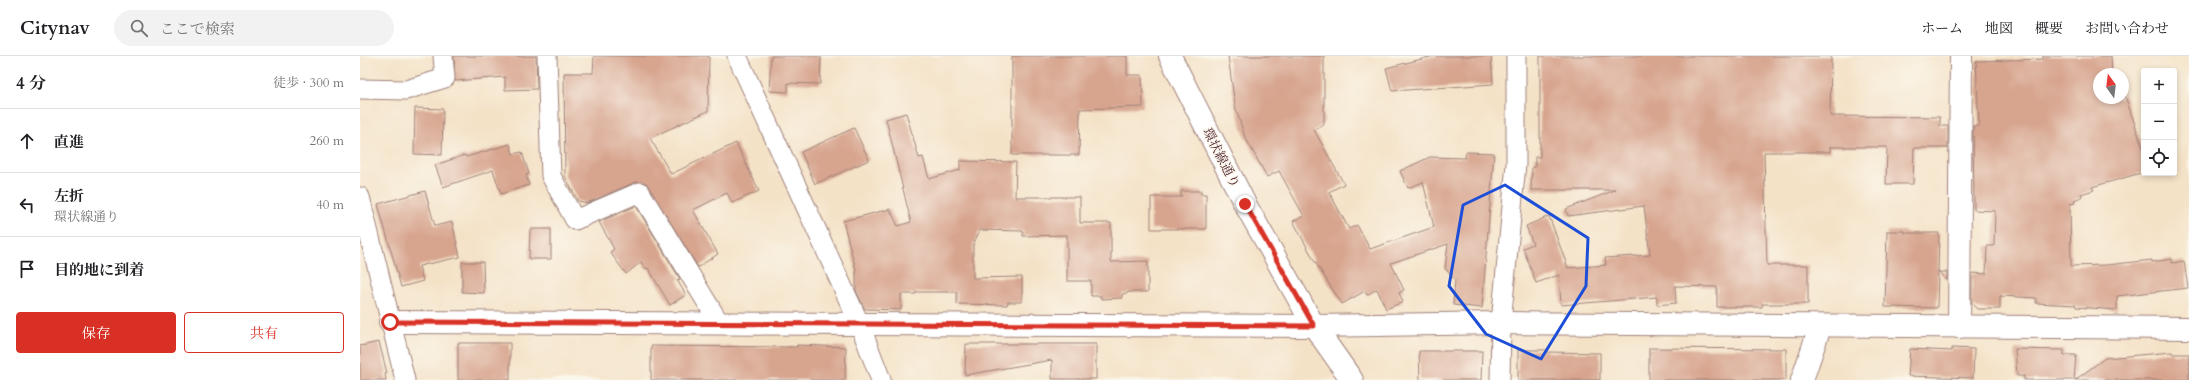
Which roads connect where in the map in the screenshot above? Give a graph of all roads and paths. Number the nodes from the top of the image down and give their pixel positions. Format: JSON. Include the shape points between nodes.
{"nodes":[{"id":1,"x":443,"y":56,"type":"edge"},
{"id":2,"x":547,"y":56,"type":"edge"},
{"id":3,"x":737,"y":56,"type":"edge"},
{"id":4,"x":1170,"y":56,"type":"edge"},
{"id":5,"x":1516,"y":56,"type":"edge"},
{"id":6,"x":1961,"y":56,"type":"edge"},
{"id":7,"x":360,"y":89,"type":"edge"},
{"id":8,"x":360,"y":197,"type":"edge"},
{"id":9,"x":390,"y":322,"type":"junction"},
{"id":10,"x":1501,"y":323,"type":"junction"},
{"id":11,"x":720,"y":324,"type":"junction"},
{"id":12,"x":860,"y":325,"type":"junction"},
{"id":13,"x":1314,"y":326,"type":"junction"},
{"id":14,"x":1820,"y":327,"type":"junction"},
{"id":15,"x":1959,"y":327,"type":"junction"},
{"id":16,"x":2189,"y":328,"type":"edge"},
{"id":17,"x":405,"y":380,"type":"edge"},
{"id":18,"x":881,"y":380,"type":"edge"},
{"id":19,"x":1352,"y":380,"type":"edge"},
{"id":20,"x":1500,"y":380,"type":"edge"},
{"id":21,"x":1802,"y":380,"type":"edge"}],
"edges":[{"from":1,"to":7,"type":"street","via":[[445,78],[406,90]]},
{"from":2,"to":11,"type":"street","via":[[551,176],[575,220],[640,192]]},
{"from":3,"to":12,"type":"street"},
{"from":4,"to":13,"type":"street","name":"環状線通り","via":[[1245,204]]},
{"from":5,"to":10,"type":"street","via":[[1516,164]]},
{"from":6,"to":15,"type":"street"},
{"from":8,"to":9,"type":"street"},
{"from":9,"to":11,"type":"street"},
{"from":9,"to":17,"type":"street"},
{"from":10,"to":13,"type":"street"},
{"from":10,"to":14,"type":"street"},
{"from":10,"to":20,"type":"street"},
{"from":11,"to":12,"type":"street"},
{"from":12,"to":13,"type":"street"},
{"from":12,"to":18,"type":"street"},
{"from":13,"to":19,"type":"street","name":"環状線通り"},
{"from":14,"to":15,"type":"street"},
{"from":14,"to":21,"type":"street"},
{"from":15,"to":16,"type":"street"}]}
